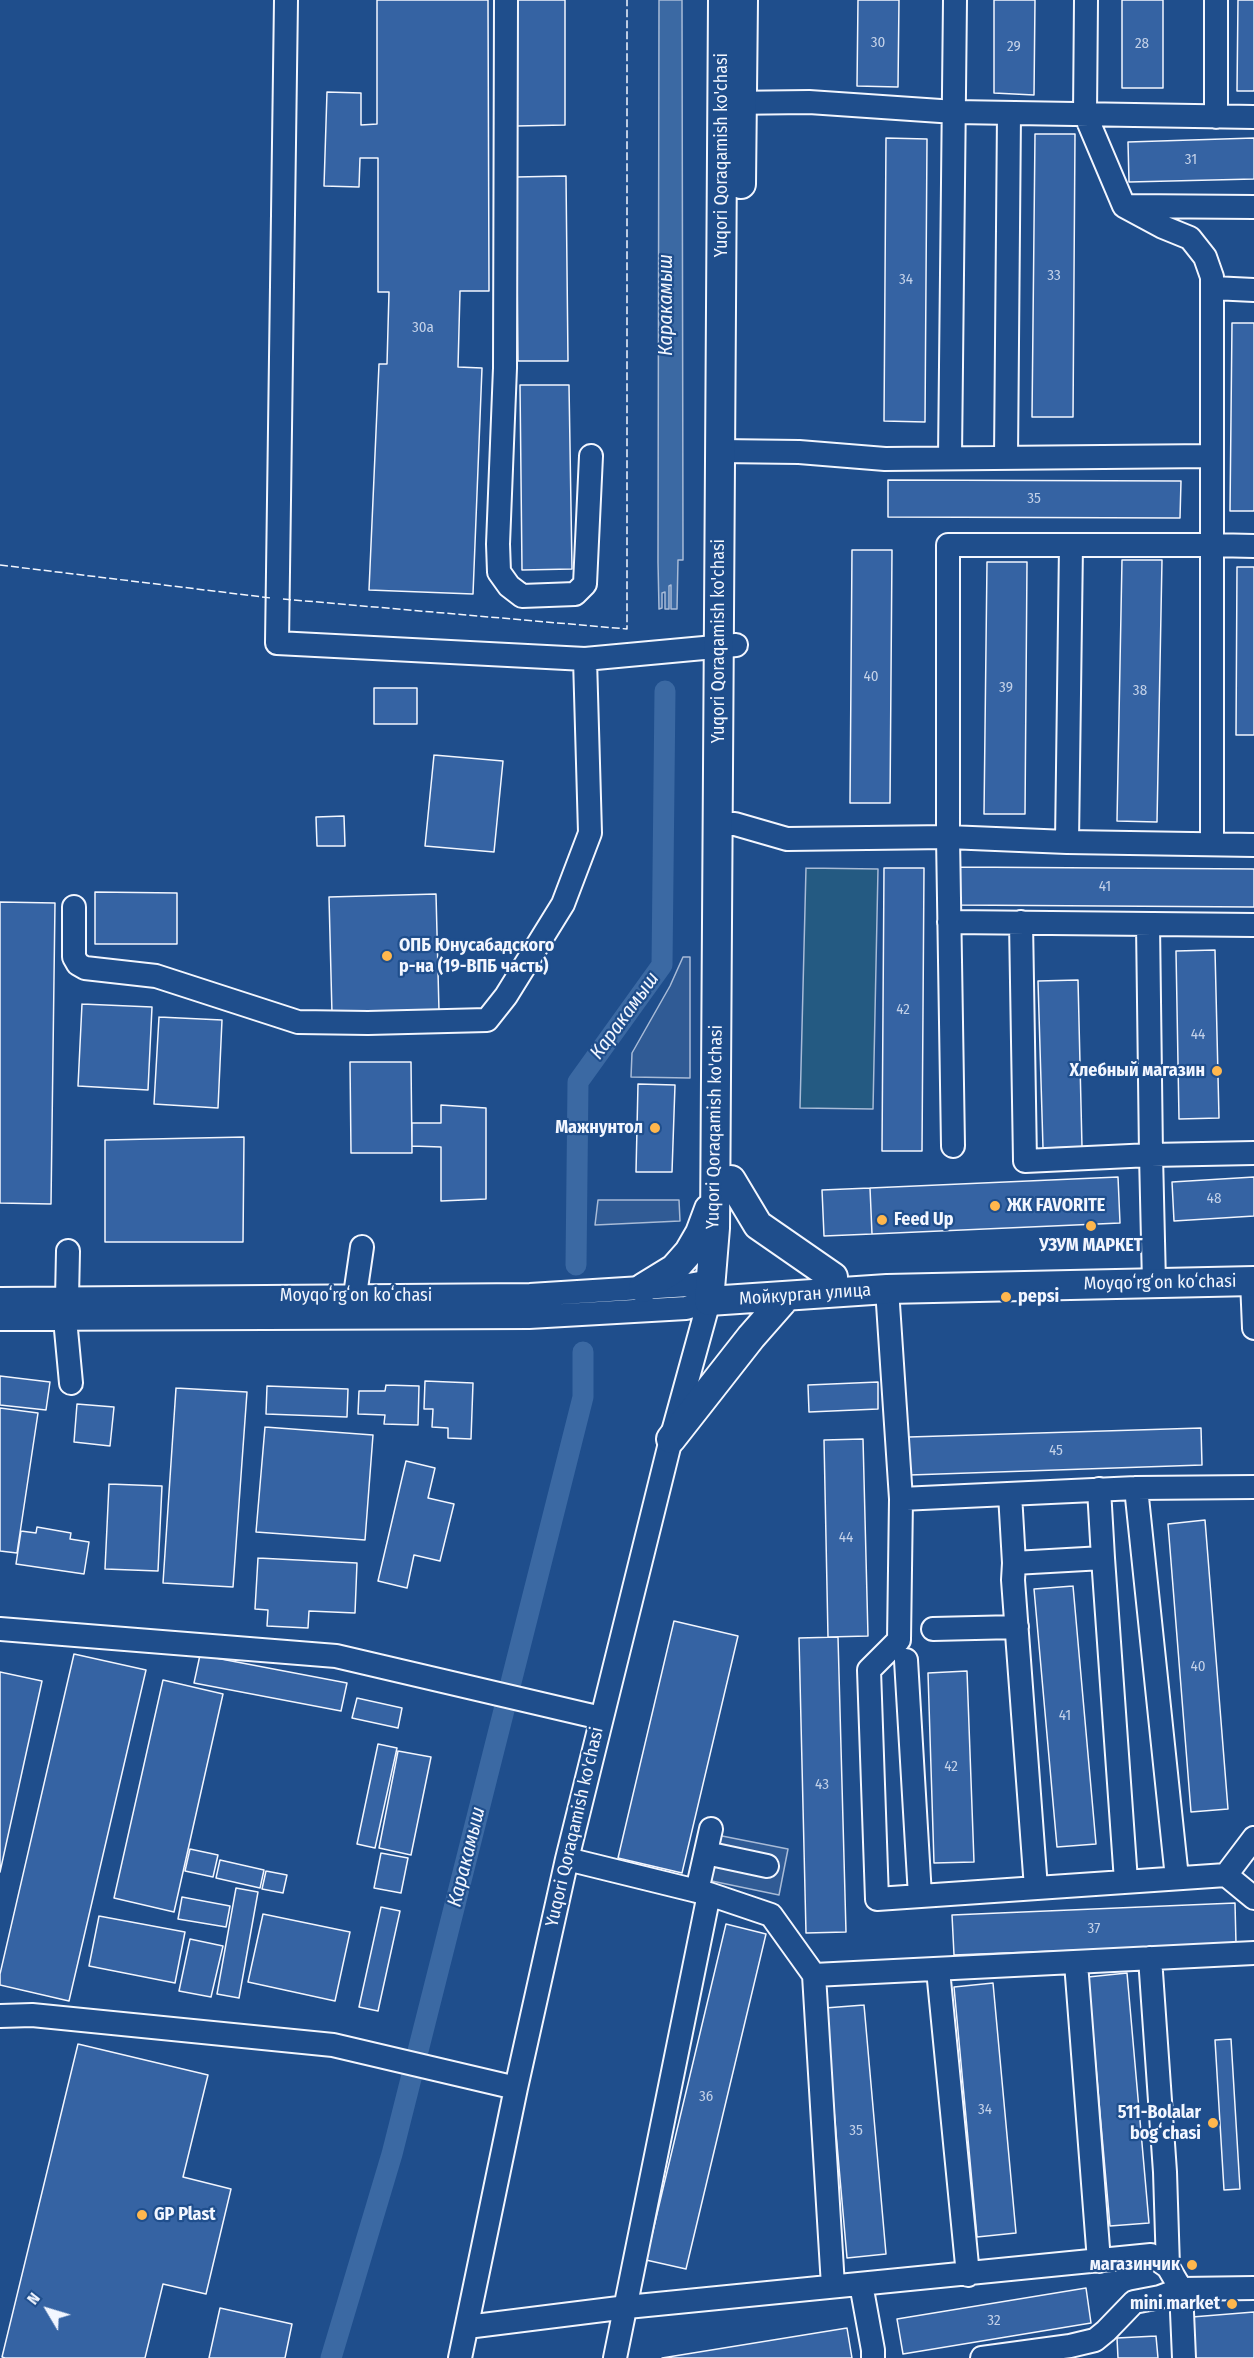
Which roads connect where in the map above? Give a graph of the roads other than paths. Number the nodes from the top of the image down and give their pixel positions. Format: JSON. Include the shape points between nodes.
{"nodes":[{"id":1,"x":286,"y":0,"type":"edge"},
{"id":2,"x":506,"y":0,"type":"edge"},
{"id":3,"x":723,"y":0,"type":"edge"},
{"id":4,"x":743,"y":0,"type":"edge"},
{"id":5,"x":955,"y":0,"type":"edge"},
{"id":6,"x":1086,"y":0,"type":"edge"},
{"id":7,"x":1216,"y":0,"type":"edge"},
{"id":8,"x":732,"y":103,"type":"junction"},
{"id":9,"x":955,"y":112,"type":"junction"},
{"id":10,"x":1009,"y":113,"type":"junction"},
{"id":11,"x":1085,"y":114,"type":"junction"},
{"id":12,"x":1216,"y":117,"type":"junction"},
{"id":13,"x":1254,"y":117,"type":"edge"},
{"id":14,"x":1124,"y":207,"type":"junction"},
{"id":15,"x":1254,"y":207,"type":"edge"},
{"id":16,"x":1213,"y":288,"type":"junction"},
{"id":17,"x":1254,"y":290,"type":"edge"},
{"id":18,"x":729,"y":450,"type":"junction"},
{"id":19,"x":591,"y":456,"type":"dead end"},
{"id":20,"x":1212,"y":456,"type":"junction"},
{"id":21,"x":950,"y":457,"type":"junction"},
{"id":22,"x":1006,"y":457,"type":"junction"},
{"id":23,"x":1071,"y":545,"type":"junction"},
{"id":24,"x":1212,"y":545,"type":"junction"},
{"id":25,"x":1254,"y":546,"type":"edge"},
{"id":26,"x":728,"y":646,"type":"junction"},
{"id":27,"x":585,"y":659,"type":"junction"},
{"id":28,"x":726,"y":824,"type":"junction"},
{"id":29,"x":948,"y":837,"type":"junction"},
{"id":30,"x":1067,"y":842,"type":"junction"},
{"id":31,"x":1212,"y":844,"type":"junction"},
{"id":32,"x":1254,"y":845,"type":"edge"},
{"id":33,"x":74,"y":907,"type":"dead end"},
{"id":34,"x":949,"y":922,"type":"junction"},
{"id":35,"x":1021,"y":922,"type":"junction"},
{"id":36,"x":1148,"y":924,"type":"junction"},
{"id":37,"x":1254,"y":925,"type":"edge"},
{"id":38,"x":953,"y":1146,"type":"dead end"},
{"id":39,"x":1254,"y":1153,"type":"edge"},
{"id":40,"x":1151,"y":1155,"type":"junction"},
{"id":41,"x":723,"y":1179,"type":"junction"},
{"id":42,"x":362,"y":1247,"type":"dead end"},
{"id":43,"x":68,"y":1251,"type":"dead end"},
{"id":44,"x":833,"y":1277,"type":"junction"},
{"id":45,"x":1253,"y":1281,"type":"edge"},
{"id":46,"x":1154,"y":1283,"type":"junction"},
{"id":47,"x":716,"y":1287,"type":"junction"},
{"id":48,"x":887,"y":1289,"type":"junction"},
{"id":49,"x":355,"y":1295,"type":"junction"},
{"id":50,"x":633,"y":1296,"type":"junction"},
{"id":51,"x":787,"y":1296,"type":"junction"},
{"id":52,"x":0,"y":1299,"type":"edge"},
{"id":53,"x":530,"y":1306,"type":"junction"},
{"id":54,"x":66,"y":1309,"type":"junction"},
{"id":55,"x":0,"y":1319,"type":"edge"},
{"id":56,"x":1254,"y":1328,"type":"edge"},
{"id":57,"x":71,"y":1383,"type":"dead end"},
{"id":58,"x":671,"y":1438,"type":"junction"},
{"id":59,"x":1254,"y":1487,"type":"edge"},
{"id":60,"x":1136,"y":1488,"type":"junction"},
{"id":61,"x":1099,"y":1489,"type":"junction"},
{"id":62,"x":1010,"y":1494,"type":"junction"},
{"id":63,"x":901,"y":1499,"type":"junction"},
{"id":64,"x":1103,"y":1558,"type":"junction"},
{"id":65,"x":1014,"y":1563,"type":"junction"},
{"id":66,"x":1017,"y":1627,"type":"junction"},
{"id":67,"x":0,"y":1629,"type":"edge"},
{"id":68,"x":933,"y":1629,"type":"dead end"},
{"id":69,"x":906,"y":1660,"type":"dead end"},
{"id":70,"x":601,"y":1718,"type":"junction"},
{"id":71,"x":711,"y":1829,"type":"dead end"},
{"id":72,"x":1254,"y":1838,"type":"edge"},
{"id":73,"x":706,"y":1853,"type":"junction"},
{"id":74,"x":567,"y":1859,"type":"junction"},
{"id":75,"x":768,"y":1866,"type":"dead end"},
{"id":76,"x":1226,"y":1875,"type":"junction"},
{"id":77,"x":1177,"y":1878,"type":"junction"},
{"id":78,"x":1126,"y":1881,"type":"junction"},
{"id":79,"x":1036,"y":1888,"type":"junction"},
{"id":80,"x":703,"y":1893,"type":"junction"},
{"id":81,"x":920,"y":1896,"type":"junction"},
{"id":82,"x":1254,"y":1898,"type":"edge"},
{"id":83,"x":1254,"y":1953,"type":"edge"},
{"id":84,"x":1150,"y":1958,"type":"junction"},
{"id":85,"x":1076,"y":1962,"type":"junction"},
{"id":86,"x":938,"y":1970,"type":"junction"},
{"id":87,"x":814,"y":1975,"type":"junction"},
{"id":88,"x":0,"y":2016,"type":"edge"},
{"id":89,"x":516,"y":2088,"type":"junction"},
{"id":90,"x":1099,"y":2261,"type":"junction"},
{"id":91,"x":1168,"y":2267,"type":"junction"},
{"id":92,"x":968,"y":2275,"type":"junction"},
{"id":93,"x":861,"y":2284,"type":"junction"},
{"id":94,"x":833,"y":2286,"type":"junction"},
{"id":95,"x":1254,"y":2288,"type":"edge"},
{"id":96,"x":1181,"y":2289,"type":"junction"},
{"id":97,"x":627,"y":2307,"type":"junction"},
{"id":98,"x":467,"y":2327,"type":"junction"},
{"id":99,"x":460,"y":2358,"type":"edge"},
{"id":100,"x":615,"y":2358,"type":"edge"},
{"id":101,"x":873,"y":2358,"type":"edge"},
{"id":102,"x":982,"y":2358,"type":"edge"},
{"id":103,"x":1184,"y":2358,"type":"edge"}],
"edges":[{"from":1,"to":27,"type":"street","via":[[277,643]]},
{"from":2,"to":19,"type":"street","via":[[505,368],[498,544],[499,572],[522,596],[575,594],[585,584]]},
{"from":3,"to":8,"type":"main road","name":"Yuqori Qoraqamish ko'chasi"},
{"from":4,"to":8,"type":"main road","name":"Yuqori Qoraqamish ko'chasi"},
{"from":5,"to":9,"type":"street"},
{"from":6,"to":11,"type":"street"},
{"from":7,"to":12,"type":"street"},
{"from":8,"to":9,"type":"street","via":[[809,102]]},
{"from":8,"to":18,"type":"main road","name":"Yuqori Qoraqamish ko'chasi"},
{"from":9,"to":10,"type":"street"},
{"from":9,"to":21,"type":"street"},
{"from":10,"to":11,"type":"street"},
{"from":10,"to":22,"type":"street"},
{"from":11,"to":12,"type":"street"},
{"from":11,"to":14,"type":"street"},
{"from":12,"to":13,"type":"street"},
{"from":14,"to":15,"type":"street"},
{"from":14,"to":16,"type":"street","via":[[1190,238],[1205,257]]},
{"from":16,"to":17,"type":"street"},
{"from":16,"to":20,"type":"street"},
{"from":18,"to":21,"type":"street","via":[[885,459]]},
{"from":18,"to":26,"type":"main road","name":"Yuqori Qoraqamish ko'chasi"},
{"from":20,"to":22,"type":"street"},
{"from":20,"to":24,"type":"street"},
{"from":21,"to":22,"type":"street"},
{"from":23,"to":24,"type":"street"},
{"from":23,"to":29,"type":"street","via":[[948,545]]},
{"from":23,"to":30,"type":"street"},
{"from":24,"to":25,"type":"street"},
{"from":24,"to":31,"type":"street"},
{"from":26,"to":27,"type":"street"},
{"from":26,"to":28,"type":"main road","name":"Yuqori Qoraqamish ko'chasi"},
{"from":27,"to":33,"type":"street","via":[[590,833],[563,904],[487,1020],[298,1022],[156,976],[85,968],[74,957]]},
{"from":28,"to":29,"type":"street","via":[[787,839]]},
{"from":28,"to":41,"type":"main road","name":"Yuqori Qoraqamish ko'chasi"},
{"from":29,"to":30,"type":"street"},
{"from":29,"to":34,"type":"street"},
{"from":30,"to":31,"type":"street"},
{"from":31,"to":32,"type":"street"},
{"from":34,"to":35,"type":"street"},
{"from":34,"to":38,"type":"street"},
{"from":35,"to":36,"type":"street"},
{"from":35,"to":40,"type":"street","via":[[1025,1161]]},
{"from":36,"to":37,"type":"street"},
{"from":36,"to":40,"type":"street"},
{"from":39,"to":40,"type":"street"},
{"from":40,"to":46,"type":"street"},
{"from":41,"to":44,"type":"main road","via":[[758,1225]]},
{"from":41,"to":47,"type":"main road","name":"Yuqori Qoraqamish ko'chasi","via":[[715,1228]]},
{"from":41,"to":50,"type":"main road","via":[[689,1252],[674,1269]]},
{"from":42,"to":49,"type":"street"},
{"from":43,"to":54,"type":"street"},
{"from":44,"to":47,"type":"main road","name":"Мойкурган улица"},
{"from":44,"to":48,"type":"main road","name":"Мойкурган улица"},
{"from":45,"to":46,"type":"main road","name":"Moyqoʻrgʻon koʻchasi"},
{"from":45,"to":56,"type":"street"},
{"from":46,"to":48,"type":"main road","name":"Moyqoʻrgʻon koʻchasi"},
{"from":47,"to":50,"type":"street","name":"Moyqoʻrgʻon koʻchasi","via":[[689,1285]]},
{"from":47,"to":51,"type":"main road","name":"Мойкурган улица"},
{"from":47,"to":58,"type":"street","name":"Yuqori Qoraqamish ko'chasi"},
{"from":48,"to":51,"type":"main road","name":"Мойкурган улица"},
{"from":48,"to":63,"type":"street"},
{"from":49,"to":53,"type":"street","name":"Moyqoʻrgʻon koʻchasi"},
{"from":49,"to":54,"type":"street","name":"Moyqoʻrgʻon koʻchasi"},
{"from":50,"to":53,"type":"street","name":"Moyqoʻrgʻon koʻchasi"},
{"from":51,"to":58,"type":"main road"},
{"from":52,"to":54,"type":"street","name":"Moyqoʻrgʻon koʻchasi"},
{"from":53,"to":54,"type":"street","name":"Moyqoʻrgʻon koʻchasi"},
{"from":54,"to":55,"type":"street","name":"Moyqoʻrgʻon koʻchasi"},
{"from":54,"to":57,"type":"street"},
{"from":58,"to":70,"type":"street","name":"Yuqori Qoraqamish ko'chasi"},
{"from":59,"to":60,"type":"street"},
{"from":60,"to":61,"type":"street"},
{"from":60,"to":77,"type":"street"},
{"from":61,"to":62,"type":"street"},
{"from":61,"to":64,"type":"street"},
{"from":62,"to":63,"type":"street"},
{"from":62,"to":65,"type":"street"},
{"from":63,"to":81,"type":"street","via":[[899,1640],[869,1670],[877,1899]]},
{"from":64,"to":65,"type":"street"},
{"from":64,"to":78,"type":"street"},
{"from":65,"to":66,"type":"street"},
{"from":66,"to":68,"type":"street"},
{"from":66,"to":79,"type":"street"},
{"from":67,"to":70,"type":"street","via":[[336,1656]]},
{"from":69,"to":81,"type":"street"},
{"from":70,"to":74,"type":"street","name":"Yuqori Qoraqamish ko'chasi"},
{"from":71,"to":73,"type":"street"},
{"from":72,"to":76,"type":"street"},
{"from":73,"to":75,"type":"street"},
{"from":73,"to":80,"type":"street"},
{"from":74,"to":80,"type":"street"},
{"from":74,"to":89,"type":"street","name":"Yuqori Qoraqamish ko'chasi"},
{"from":76,"to":77,"type":"street"},
{"from":76,"to":82,"type":"street"},
{"from":77,"to":78,"type":"street"},
{"from":78,"to":79,"type":"street"},
{"from":79,"to":81,"type":"street"},
{"from":80,"to":87,"type":"street","via":[[771,1915]]},
{"from":80,"to":97,"type":"street"},
{"from":83,"to":84,"type":"street"},
{"from":84,"to":85,"type":"street"},
{"from":84,"to":91,"type":"street"},
{"from":85,"to":86,"type":"street"},
{"from":85,"to":90,"type":"street"},
{"from":86,"to":87,"type":"street"},
{"from":86,"to":92,"type":"street"},
{"from":87,"to":94,"type":"street"},
{"from":88,"to":89,"type":"street","via":[[32,2015],[333,2045]]},
{"from":89,"to":98,"type":"street","name":"Yuqori Qoraqamish ko'chasi"},
{"from":90,"to":91,"type":"street","via":[[1151,2255]]},
{"from":90,"to":92,"type":"street"},
{"from":91,"to":96,"type":"street"},
{"from":92,"to":93,"type":"street"},
{"from":93,"to":94,"type":"street"},
{"from":93,"to":101,"type":"street"},
{"from":94,"to":97,"type":"street"},
{"from":95,"to":96,"type":"street"},
{"from":96,"to":102,"type":"street","via":[[1134,2302],[1095,2340]]},
{"from":96,"to":103,"type":"street"},
{"from":97,"to":98,"type":"street"},
{"from":97,"to":100,"type":"street"},
{"from":98,"to":99,"type":"street","name":"Yuqori Qoraqamish ko'chasi"}]}
